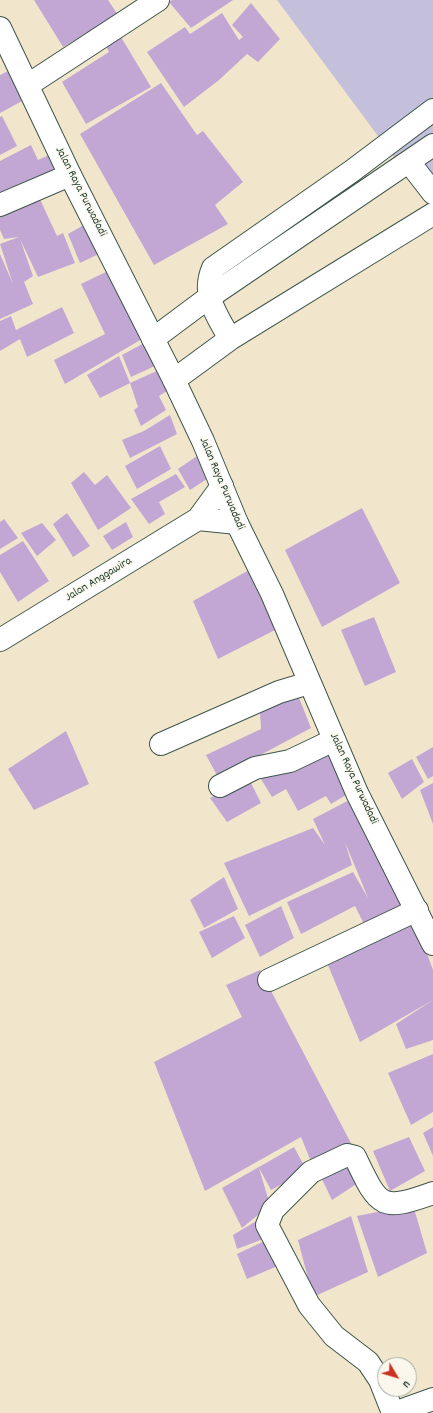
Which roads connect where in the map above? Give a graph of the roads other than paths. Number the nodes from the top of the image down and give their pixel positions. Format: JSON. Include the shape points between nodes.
{"nodes":[{"id":1,"x":158,"y":0,"type":"edge"},
{"id":2,"x":0,"y":28,"type":"edge"},
{"id":3,"x":28,"y":85,"type":"junction"},
{"id":4,"x":433,"y":110,"type":"edge"},
{"id":5,"x":433,"y":145,"type":"edge"},
{"id":6,"x":409,"y":162,"type":"junction"},
{"id":7,"x":70,"y":175,"type":"junction"},
{"id":8,"x":433,"y":193,"type":"edge"},
{"id":9,"x":0,"y":205,"type":"edge"},
{"id":10,"x":433,"y":214,"type":"edge"},
{"id":11,"x":208,"y":298,"type":"junction"},
{"id":12,"x":153,"y":339,"type":"junction"},
{"id":13,"x":230,"y":339,"type":"junction"},
{"id":14,"x":174,"y":380,"type":"junction"},
{"id":15,"x":222,"y":486,"type":"junction"},
{"id":16,"x":198,"y":519,"type":"junction"},
{"id":17,"x":237,"y":523,"type":"junction"},
{"id":18,"x":0,"y":640,"type":"edge"},
{"id":19,"x":309,"y":683,"type":"junction"},
{"id":20,"x":334,"y":740,"type":"junction"},
{"id":21,"x":161,"y":744,"type":"dead end"},
{"id":22,"x":220,"y":786,"type":"dead end"},
{"id":23,"x":424,"y":916,"type":"edge"},
{"id":24,"x":433,"y":944,"type":"edge"},
{"id":25,"x":269,"y":980,"type":"dead end"},
{"id":26,"x":433,"y":1193,"type":"edge"},
{"id":27,"x":433,"y":1399,"type":"edge"},
{"id":28,"x":394,"y":1413,"type":"edge"}],
"edges":[{"from":1,"to":3,"type":"street"},
{"from":2,"to":3,"type":"street","name":"Jalan Raya Purwadadi"},
{"from":3,"to":7,"type":"street","name":"Jalan Raya Purwadadi"},
{"from":4,"to":11,"type":"street","via":[[352,171],[213,268],[209,278]]},
{"from":5,"to":6,"type":"street"},
{"from":6,"to":8,"type":"street"},
{"from":6,"to":11,"type":"street"},
{"from":7,"to":9,"type":"street"},
{"from":7,"to":12,"type":"street","name":"Jalan Raya Purwadadi"},
{"from":10,"to":13,"type":"street"},
{"from":11,"to":12,"type":"street"},
{"from":11,"to":13,"type":"street"},
{"from":12,"to":14,"type":"street","name":"Jalan Raya Purwadadi"},
{"from":13,"to":14,"type":"street"},
{"from":14,"to":15,"type":"street","name":"Jalan Raya Purwadadi"},
{"from":15,"to":16,"type":"street","name":"Jalan Anggawira"},
{"from":15,"to":17,"type":"street","name":"Jalan Raya Purwadadi"},
{"from":16,"to":17,"type":"street"},
{"from":16,"to":18,"type":"street","name":"Jalan Anggawira"},
{"from":17,"to":19,"type":"street","name":"Jalan Raya Purwadadi","via":[[272,594]]},
{"from":19,"to":20,"type":"street","name":"Jalan Raya Purwadadi"},
{"from":19,"to":21,"type":"street","via":[[279,692]]},
{"from":20,"to":22,"type":"street","via":[[290,761],[255,768]]},
{"from":20,"to":23,"type":"street","name":"Jalan Raya Purwadadi","via":[[358,793]]},
{"from":23,"to":24,"type":"street","name":"Jalan Raya Purwadadi"},
{"from":23,"to":25,"type":"street"},
{"from":26,"to":28,"type":"street","via":[[408,1202],[384,1203],[377,1197],[355,1157],[347,1155],[311,1172],[272,1210],[267,1225],[308,1305],[334,1336],[368,1362],[380,1380]]},
{"from":27,"to":28,"type":"street"}]}
